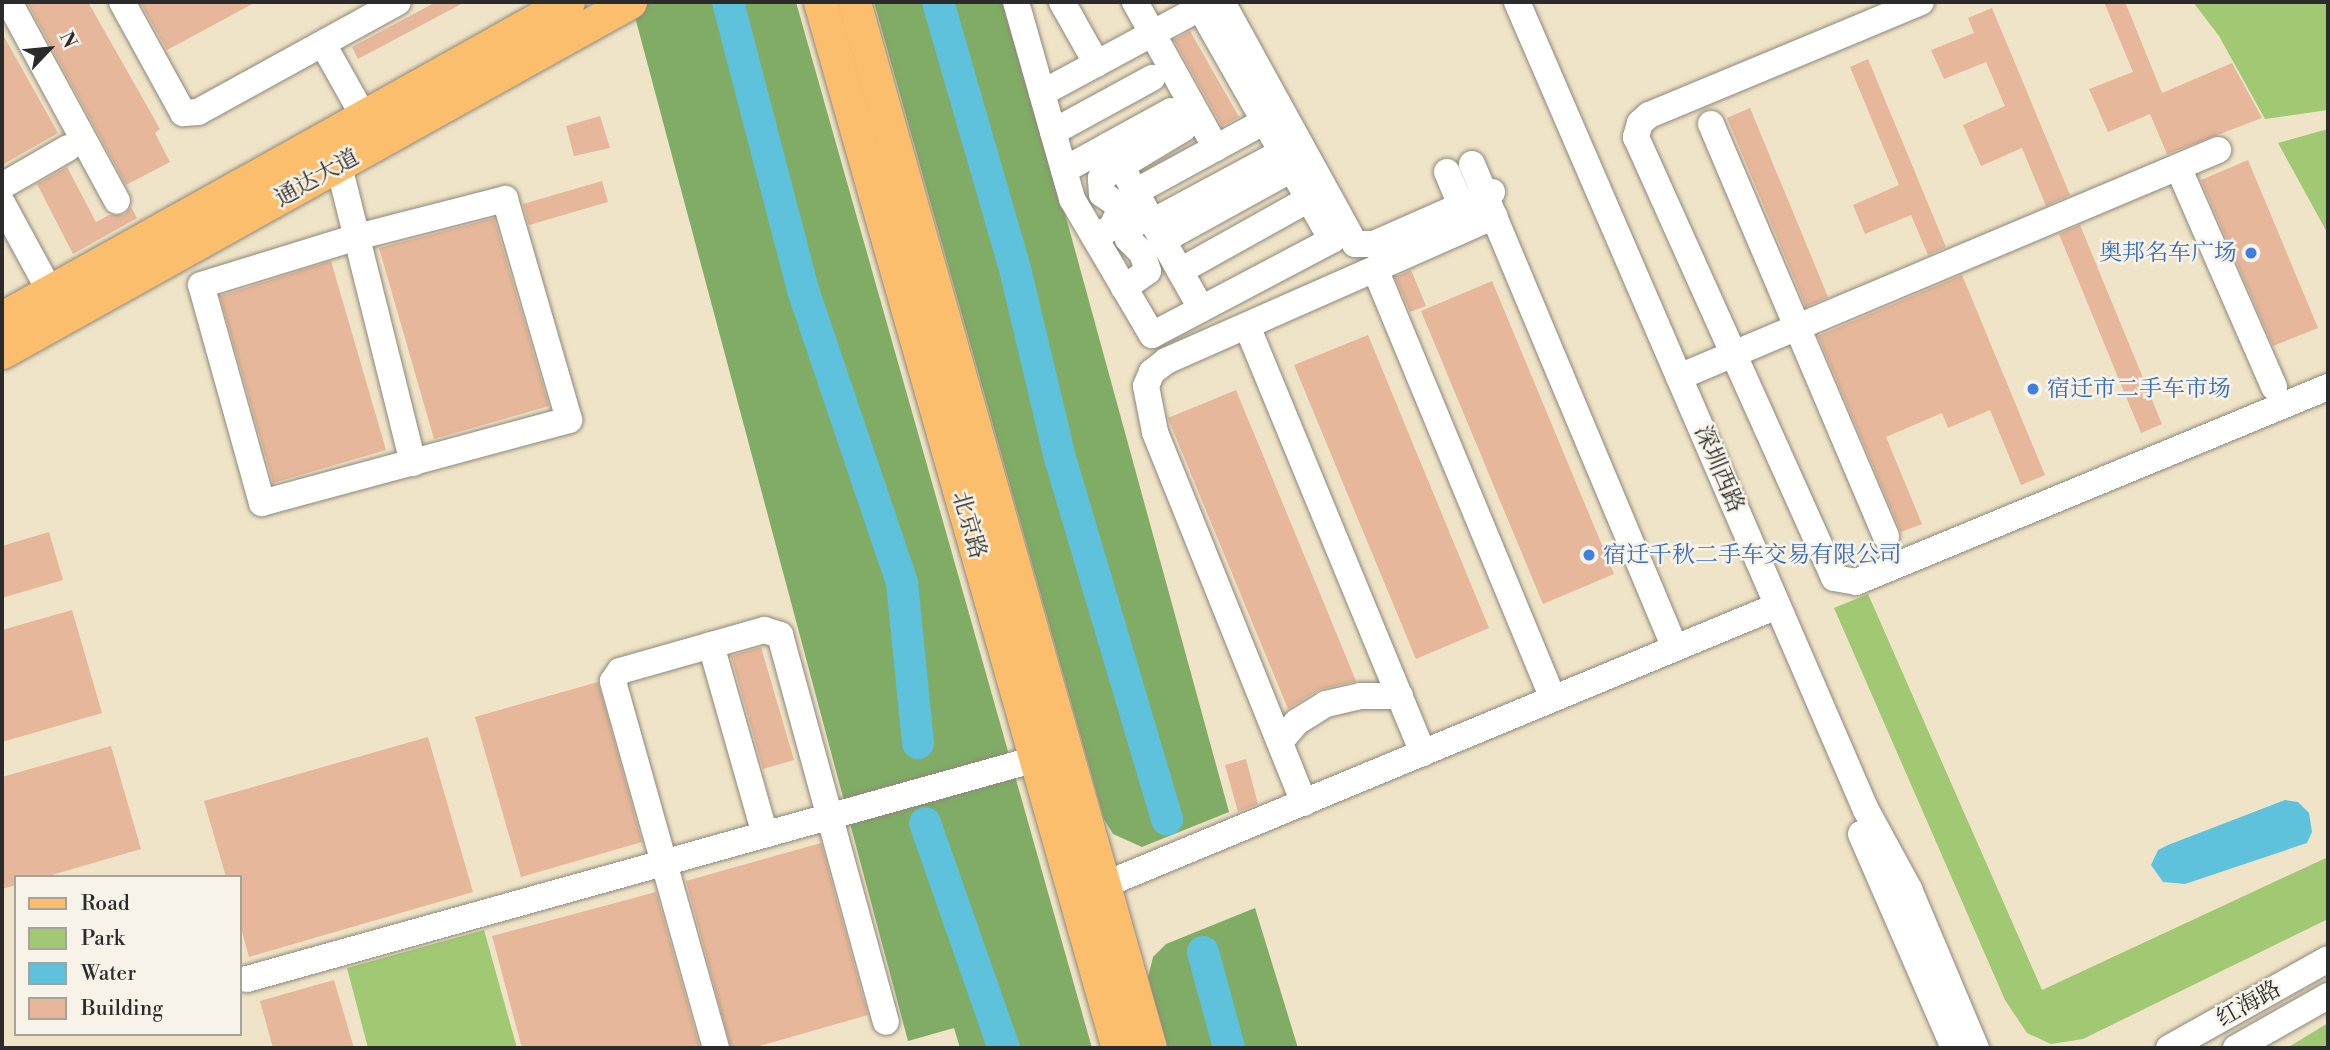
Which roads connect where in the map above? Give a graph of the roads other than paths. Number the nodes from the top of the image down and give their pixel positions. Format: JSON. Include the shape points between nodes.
{"nodes":[{"id":1,"x":9,"y":2,"type":"edge"},
{"id":2,"x":122,"y":2,"type":"edge"},
{"id":3,"x":398,"y":2,"type":"edge"},
{"id":4,"x":568,"y":2,"type":"edge"},
{"id":5,"x":630,"y":2,"type":"edge"},
{"id":6,"x":820,"y":2,"type":"edge"},
{"id":7,"x":854,"y":2,"type":"edge"},
{"id":8,"x":1016,"y":2,"type":"edge"},
{"id":9,"x":1062,"y":2,"type":"edge"},
{"id":10,"x":1080,"y":2,"type":"edge"},
{"id":11,"x":1135,"y":2,"type":"edge"},
{"id":12,"x":1498,"y":2,"type":"edge"},
{"id":13,"x":1517,"y":2,"type":"edge"},
{"id":14,"x":1921,"y":2,"type":"edge"},
{"id":15,"x":1206,"y":4,"type":"edge"},
{"id":16,"x":1153,"y":34,"type":"junction"},
{"id":17,"x":323,"y":44,"type":"junction"},
{"id":18,"x":1104,"y":60,"type":"junction"},
{"id":19,"x":1152,"y":78,"type":"dead end"},
{"id":20,"x":1042,"y":93,"type":"junction"},
{"id":21,"x":1177,"y":120,"type":"dead end"},
{"id":22,"x":1265,"y":121,"type":"junction"},
{"id":23,"x":1710,"y":124,"type":"dead end"},
{"id":24,"x":371,"y":130,"type":"junction"},
{"id":25,"x":1053,"y":132,"type":"junction"},
{"id":26,"x":1219,"y":146,"type":"junction"},
{"id":27,"x":68,"y":148,"type":"dead end"},
{"id":28,"x":2218,"y":150,"type":"dead end"},
{"id":29,"x":1114,"y":155,"type":"junction"},
{"id":30,"x":1287,"y":160,"type":"junction"},
{"id":31,"x":339,"y":166,"type":"junction"},
{"id":32,"x":2178,"y":167,"type":"junction"},
{"id":33,"x":1460,"y":168,"type":"dead end"},
{"id":34,"x":1064,"y":170,"type":"junction"},
{"id":35,"x":1240,"y":175,"type":"junction"},
{"id":36,"x":2,"y":186,"type":"edge"},
{"id":37,"x":1308,"y":199,"type":"junction"},
{"id":38,"x":117,"y":201,"type":"dead end"},
{"id":39,"x":1483,"y":202,"type":"junction"},
{"id":40,"x":2,"y":203,"type":"edge"},
{"id":41,"x":1149,"y":217,"type":"junction"},
{"id":42,"x":357,"y":237,"type":"junction"},
{"id":43,"x":1095,"y":238,"type":"junction"},
{"id":44,"x":1375,"y":269,"type":"junction"},
{"id":45,"x":1180,"y":271,"type":"junction"},
{"id":46,"x":1124,"y":288,"type":"junction"},
{"id":47,"x":57,"y":304,"type":"junction"},
{"id":48,"x":1198,"y":304,"type":"junction"},
{"id":49,"x":2,"y":318,"type":"edge"},
{"id":50,"x":1247,"y":326,"type":"junction"},
{"id":51,"x":1796,"y":327,"type":"junction"},
{"id":52,"x":2,"y":352,"type":"edge"},
{"id":53,"x":1732,"y":354,"type":"junction"},
{"id":54,"x":1679,"y":377,"type":"junction"},
{"id":55,"x":2274,"y":387,"type":"dead end"},
{"id":56,"x":2328,"y":387,"type":"edge"},
{"id":57,"x":413,"y":463,"type":"junction"},
{"id":58,"x":1886,"y":536,"type":"dead end"},
{"id":59,"x":1765,"y":611,"type":"junction"},
{"id":60,"x":711,"y":645,"type":"junction"},
{"id":61,"x":1675,"y":648,"type":"junction"},
{"id":62,"x":1399,"y":696,"type":"junction"},
{"id":63,"x":1553,"y":699,"type":"junction"},
{"id":64,"x":1280,"y":742,"type":"junction"},
{"id":65,"x":1423,"y":753,"type":"junction"},
{"id":66,"x":1036,"y":759,"type":"junction"},
{"id":67,"x":1304,"y":803,"type":"junction"},
{"id":68,"x":829,"y":816,"type":"junction"},
{"id":69,"x":765,"y":834,"type":"junction"},
{"id":70,"x":664,"y":862,"type":"junction"},
{"id":71,"x":1104,"y":885,"type":"junction"},
{"id":72,"x":2328,"y":959,"type":"edge"},
{"id":73,"x":247,"y":979,"type":"dead end"},
{"id":74,"x":2328,"y":996,"type":"edge"},
{"id":75,"x":886,"y":1022,"type":"dead end"},
{"id":76,"x":716,"y":1048,"type":"edge"},
{"id":77,"x":1118,"y":1048,"type":"edge"},
{"id":78,"x":1150,"y":1048,"type":"edge"},
{"id":79,"x":1954,"y":1048,"type":"edge"},
{"id":80,"x":1976,"y":1048,"type":"edge"},
{"id":81,"x":2169,"y":1048,"type":"edge"},
{"id":82,"x":2236,"y":1048,"type":"edge"}],
"edges":[{"from":1,"to":38,"type":"street"},
{"from":2,"to":17,"type":"street","via":[[183,113],[198,111]]},
{"from":3,"to":17,"type":"street"},
{"from":4,"to":24,"type":"main road","name":"通达大道"},
{"from":5,"to":24,"type":"main road","name":"通达大道"},
{"from":6,"to":66,"type":"main road","name":"北京路"},
{"from":7,"to":71,"type":"main road","name":"北京路"},
{"from":8,"to":20,"type":"street"},
{"from":9,"to":18,"type":"street"},
{"from":10,"to":18,"type":"street"},
{"from":11,"to":16,"type":"street"},
{"from":12,"to":59,"type":"street","name":"深圳西路"},
{"from":13,"to":54,"type":"street","name":"深圳西路"},
{"from":14,"to":53,"type":"street","via":[[1662,108],[1640,123],[1640,153]]},
{"from":15,"to":16,"type":"street"},
{"from":15,"to":22,"type":"street"},
{"from":15,"to":39,"type":"street","via":[[1355,244],[1374,244]]},
{"from":16,"to":18,"type":"street"},
{"from":16,"to":26,"type":"street"},
{"from":17,"to":24,"type":"street"},
{"from":18,"to":20,"type":"street"},
{"from":19,"to":25,"type":"street"},
{"from":20,"to":25,"type":"street"},
{"from":21,"to":29,"type":"street"},
{"from":22,"to":26,"type":"street"},
{"from":22,"to":30,"type":"street"},
{"from":23,"to":51,"type":"street"},
{"from":24,"to":31,"type":"main road","name":"通达大道"},
{"from":24,"to":47,"type":"main road","name":"通达大道"},
{"from":25,"to":34,"type":"street"},
{"from":26,"to":35,"type":"street"},
{"from":26,"to":41,"type":"street"},
{"from":27,"to":36,"type":"street"},
{"from":28,"to":32,"type":"street"},
{"from":29,"to":34,"type":"street"},
{"from":29,"to":41,"type":"street"},
{"from":29,"to":43,"type":"street","via":[[1100,185],[1102,194],[1117,204],[1118,219]]},
{"from":30,"to":35,"type":"street"},
{"from":30,"to":37,"type":"street"},
{"from":30,"to":41,"type":"street"},
{"from":31,"to":42,"type":"street"},
{"from":31,"to":47,"type":"main road","name":"通达大道"},
{"from":32,"to":51,"type":"street"},
{"from":32,"to":55,"type":"street"},
{"from":33,"to":39,"type":"street"},
{"from":34,"to":43,"type":"street","via":[[1072,199]]},
{"from":35,"to":41,"type":"street"},
{"from":37,"to":45,"type":"street"},
{"from":37,"to":48,"type":"street","via":[[1332,240]]},
{"from":39,"to":44,"type":"street"},
{"from":39,"to":61,"type":"street"},
{"from":40,"to":47,"type":"street"},
{"from":41,"to":45,"type":"street"},
{"from":41,"to":46,"type":"street","via":[[1129,230],[1128,239],[1142,253],[1148,271]]},
{"from":42,"to":57,"type":"street"},
{"from":42,"to":57,"type":"street","via":[[201,285],[262,503]]},
{"from":42,"to":57,"type":"street","via":[[505,198],[569,420]]},
{"from":43,"to":46,"type":"street"},
{"from":44,"to":50,"type":"street"},
{"from":44,"to":63,"type":"street"},
{"from":45,"to":48,"type":"street"},
{"from":46,"to":48,"type":"street","via":[[1152,335]]},
{"from":47,"to":49,"type":"main road","name":"通达大道"},
{"from":47,"to":52,"type":"main road","name":"通达大道"},
{"from":50,"to":62,"type":"street"},
{"from":50,"to":64,"type":"street","via":[[1152,372],[1147,406]]},
{"from":51,"to":53,"type":"street"},
{"from":51,"to":58,"type":"street"},
{"from":53,"to":54,"type":"street"},
{"from":53,"to":56,"type":"street","via":[[1834,578],[1848,583]]},
{"from":54,"to":80,"type":"street","name":"深圳西路","via":[[1866,810],[1909,889]]},
{"from":59,"to":61,"type":"street"},
{"from":59,"to":79,"type":"street","name":"深圳西路"},
{"from":60,"to":68,"type":"street","via":[[764,630],[777,631]]},
{"from":60,"to":69,"type":"street"},
{"from":60,"to":70,"type":"street","via":[[620,671],[613,681]]},
{"from":61,"to":63,"type":"street"},
{"from":62,"to":64,"type":"street","via":[[1360,696],[1326,704],[1297,722]]},
{"from":62,"to":65,"type":"street"},
{"from":63,"to":65,"type":"street"},
{"from":64,"to":67,"type":"street"},
{"from":65,"to":67,"type":"street"},
{"from":66,"to":68,"type":"street"},
{"from":66,"to":77,"type":"main road","name":"北京路"},
{"from":67,"to":71,"type":"street"},
{"from":68,"to":69,"type":"street"},
{"from":68,"to":75,"type":"street"},
{"from":69,"to":70,"type":"street"},
{"from":70,"to":73,"type":"street"},
{"from":70,"to":76,"type":"street"},
{"from":71,"to":78,"type":"main road","name":"北京路"},
{"from":72,"to":81,"type":"street","name":"红海路"},
{"from":74,"to":82,"type":"street","name":"红海路"}]}
